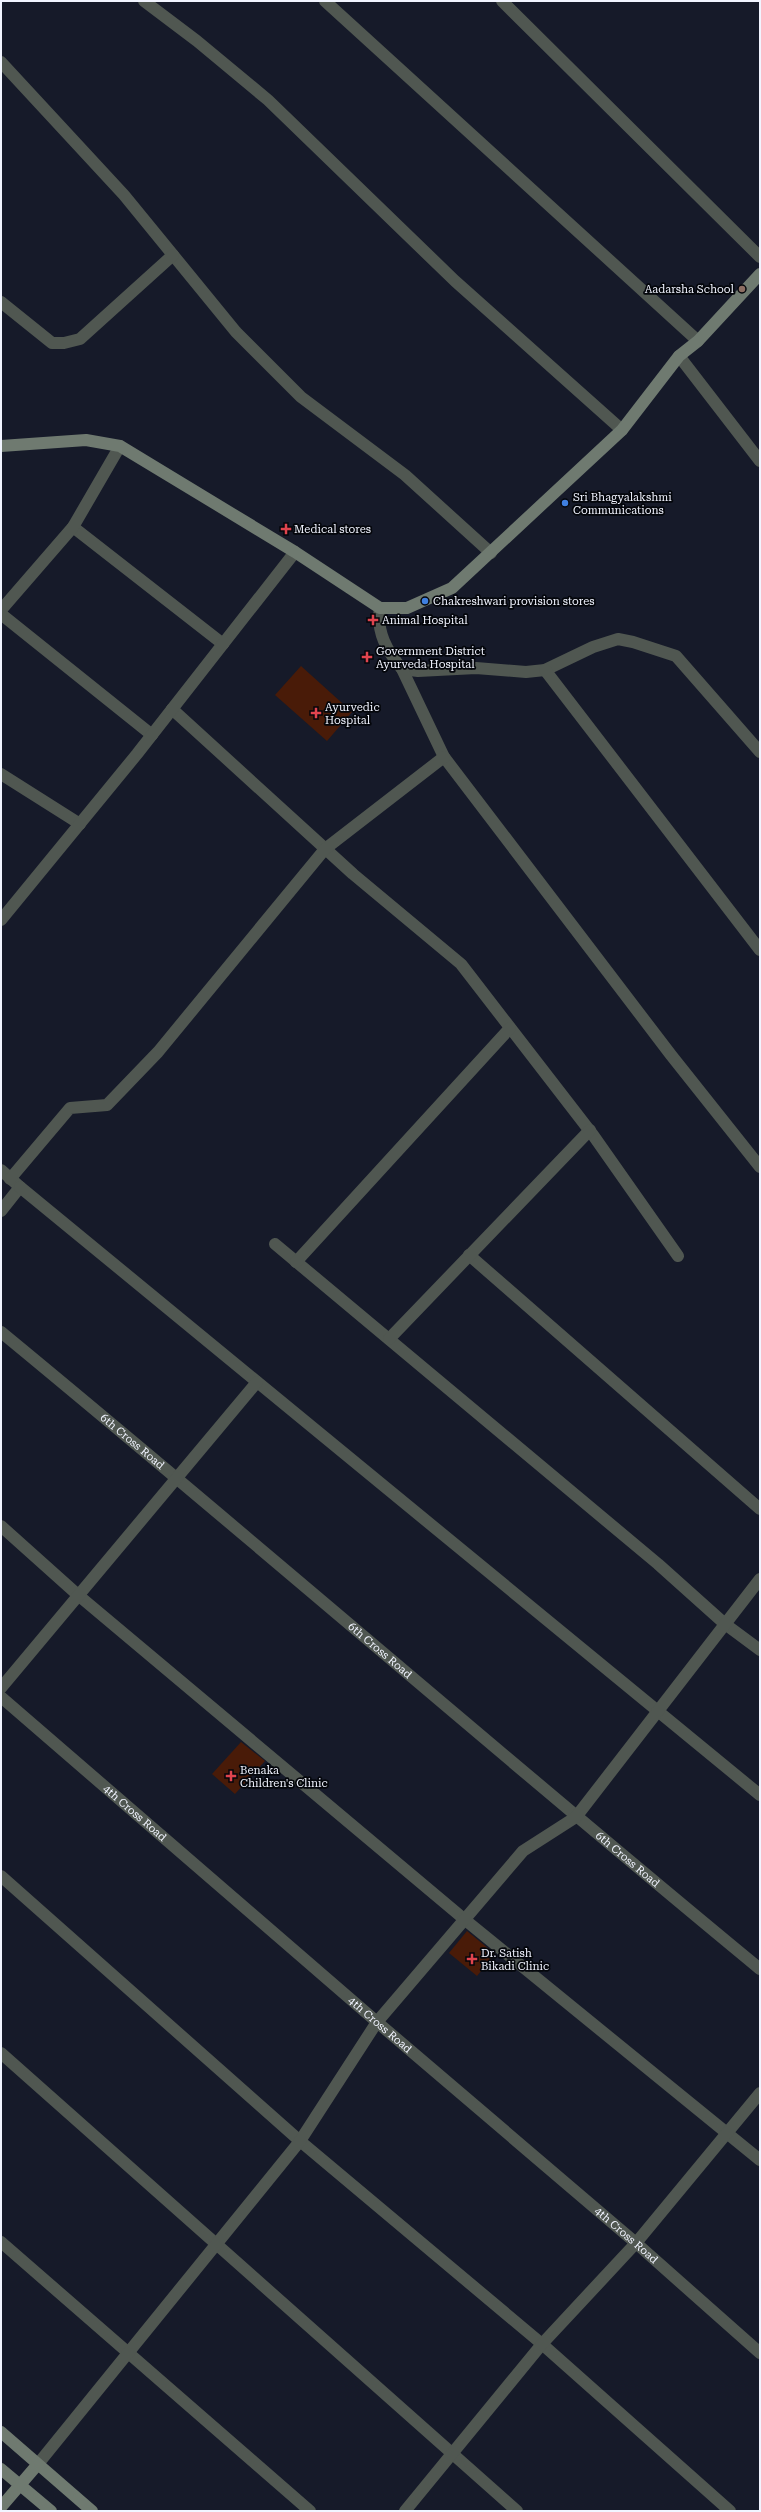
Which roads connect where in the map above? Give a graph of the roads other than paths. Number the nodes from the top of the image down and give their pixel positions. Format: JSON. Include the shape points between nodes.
{"nodes":[{"id":1,"x":144,"y":1,"type":"edge"},
{"id":2,"x":325,"y":1,"type":"edge"},
{"id":3,"x":503,"y":1,"type":"edge"},
{"id":4,"x":1,"y":62,"type":"edge"},
{"id":5,"x":173,"y":255,"type":"junction"},
{"id":6,"x":760,"y":257,"type":"edge"},
{"id":7,"x":760,"y":274,"type":"edge"},
{"id":8,"x":1,"y":302,"type":"edge"},
{"id":9,"x":698,"y":341,"type":"junction"},
{"id":10,"x":679,"y":356,"type":"junction"},
{"id":11,"x":622,"y":430,"type":"junction"},
{"id":12,"x":1,"y":446,"type":"edge"},
{"id":13,"x":120,"y":446,"type":"junction"},
{"id":14,"x":760,"y":461,"type":"edge"},
{"id":15,"x":73,"y":527,"type":"junction"},
{"id":16,"x":295,"y":552,"type":"junction"},
{"id":17,"x":491,"y":553,"type":"junction"},
{"id":18,"x":380,"y":608,"type":"junction"},
{"id":19,"x":1,"y":610,"type":"edge"},
{"id":20,"x":1,"y":614,"type":"edge"},
{"id":21,"x":223,"y":644,"type":"junction"},
{"id":22,"x":402,"y":669,"type":"junction"},
{"id":23,"x":545,"y":670,"type":"junction"},
{"id":24,"x":172,"y":709,"type":"junction"},
{"id":25,"x":152,"y":735,"type":"junction"},
{"id":26,"x":760,"y":752,"type":"edge"},
{"id":27,"x":444,"y":757,"type":"junction"},
{"id":28,"x":1,"y":774,"type":"edge"},
{"id":29,"x":80,"y":824,"type":"junction"},
{"id":30,"x":325,"y":849,"type":"junction"},
{"id":31,"x":1,"y":920,"type":"edge"},
{"id":32,"x":760,"y":950,"type":"edge"},
{"id":33,"x":510,"y":1028,"type":"junction"},
{"id":34,"x":590,"y":1130,"type":"junction"},
{"id":35,"x":760,"y":1167,"type":"edge"},
{"id":36,"x":1,"y":1170,"type":"edge"},
{"id":37,"x":10,"y":1179,"type":"junction"},
{"id":38,"x":20,"y":1188,"type":"junction"},
{"id":39,"x":1,"y":1211,"type":"edge"},
{"id":40,"x":275,"y":1244,"type":"dead end"},
{"id":41,"x":469,"y":1255,"type":"junction"},
{"id":42,"x":678,"y":1256,"type":"dead end"},
{"id":43,"x":296,"y":1262,"type":"junction"},
{"id":44,"x":1,"y":1332,"type":"edge"},
{"id":45,"x":389,"y":1339,"type":"junction"},
{"id":46,"x":257,"y":1382,"type":"junction"},
{"id":47,"x":178,"y":1477,"type":"junction"},
{"id":48,"x":760,"y":1509,"type":"edge"},
{"id":49,"x":1,"y":1526,"type":"edge"},
{"id":50,"x":760,"y":1579,"type":"edge"},
{"id":51,"x":78,"y":1595,"type":"junction"},
{"id":52,"x":725,"y":1624,"type":"junction"},
{"id":53,"x":760,"y":1650,"type":"edge"},
{"id":54,"x":1,"y":1688,"type":"edge"},
{"id":55,"x":1,"y":1697,"type":"edge"},
{"id":56,"x":656,"y":1712,"type":"junction"},
{"id":57,"x":760,"y":1796,"type":"edge"},
{"id":58,"x":576,"y":1817,"type":"junction"},
{"id":59,"x":1,"y":1876,"type":"edge"},
{"id":60,"x":464,"y":1919,"type":"junction"},
{"id":61,"x":760,"y":1969,"type":"edge"},
{"id":62,"x":377,"y":2022,"type":"junction"},
{"id":63,"x":1,"y":2053,"type":"edge"},
{"id":64,"x":760,"y":2093,"type":"edge"},
{"id":65,"x":727,"y":2135,"type":"junction"},
{"id":66,"x":300,"y":2141,"type":"junction"},
{"id":67,"x":760,"y":2160,"type":"edge"},
{"id":68,"x":1,"y":2242,"type":"edge"},
{"id":69,"x":636,"y":2243,"type":"junction"},
{"id":70,"x":216,"y":2244,"type":"junction"},
{"id":71,"x":542,"y":2344,"type":"junction"},
{"id":72,"x":760,"y":2353,"type":"edge"},
{"id":73,"x":126,"y":2354,"type":"junction"},
{"id":74,"x":1,"y":2432,"type":"edge"},
{"id":75,"x":452,"y":2454,"type":"junction"},
{"id":76,"x":38,"y":2464,"type":"junction"},
{"id":77,"x":1,"y":2469,"type":"edge"},
{"id":78,"x":20,"y":2485,"type":"junction"},
{"id":79,"x":1,"y":2507,"type":"edge"},
{"id":80,"x":51,"y":2511,"type":"edge"},
{"id":81,"x":92,"y":2511,"type":"edge"},
{"id":82,"x":310,"y":2511,"type":"edge"},
{"id":83,"x":405,"y":2511,"type":"edge"},
{"id":84,"x":517,"y":2511,"type":"edge"},
{"id":85,"x":730,"y":2511,"type":"edge"}],
"edges":[{"from":1,"to":11,"type":"street","via":[[268,100],[455,281]]},
{"from":2,"to":9,"type":"street"},
{"from":3,"to":6,"type":"street"},
{"from":4,"to":5,"type":"street","via":[[124,195]]},
{"from":5,"to":8,"type":"street","via":[[80,339],[64,343],[52,342]]},
{"from":5,"to":17,"type":"street","via":[[236,332],[301,397],[405,475]]},
{"from":7,"to":9,"type":"street"},
{"from":9,"to":10,"type":"street"},
{"from":10,"to":11,"type":"street"},
{"from":10,"to":14,"type":"street"},
{"from":11,"to":17,"type":"street"},
{"from":12,"to":13,"type":"street","via":[[86,440]]},
{"from":13,"to":15,"type":"street"},
{"from":13,"to":16,"type":"street"},
{"from":15,"to":19,"type":"street"},
{"from":15,"to":21,"type":"street"},
{"from":16,"to":18,"type":"street"},
{"from":16,"to":21,"type":"street"},
{"from":17,"to":18,"type":"street","via":[[452,588],[407,608]]},
{"from":18,"to":22,"type":"street","via":[[378,620],[387,650]]},
{"from":20,"to":25,"type":"street"},
{"from":21,"to":24,"type":"street"},
{"from":22,"to":23,"type":"street","via":[[418,671],[476,668],[526,672]]},
{"from":22,"to":27,"type":"street"},
{"from":23,"to":26,"type":"street","via":[[593,647],[618,639],[676,656]]},
{"from":23,"to":32,"type":"street"},
{"from":24,"to":25,"type":"street"},
{"from":24,"to":30,"type":"street"},
{"from":25,"to":29,"type":"street"},
{"from":27,"to":30,"type":"street"},
{"from":27,"to":35,"type":"street","via":[[671,1055]]},
{"from":28,"to":29,"type":"street"},
{"from":29,"to":31,"type":"street"},
{"from":30,"to":33,"type":"street","via":[[461,964]]},
{"from":30,"to":37,"type":"street","via":[[158,1052],[108,1105],[70,1108]]},
{"from":33,"to":34,"type":"street"},
{"from":33,"to":43,"type":"street"},
{"from":34,"to":41,"type":"street"},
{"from":34,"to":42,"type":"street"},
{"from":36,"to":37,"type":"street"},
{"from":37,"to":38,"type":"street"},
{"from":38,"to":39,"type":"street"},
{"from":38,"to":46,"type":"street"},
{"from":40,"to":43,"type":"street"},
{"from":41,"to":45,"type":"street"},
{"from":41,"to":48,"type":"street"},
{"from":43,"to":45,"type":"street"},
{"from":44,"to":47,"type":"street","name":"6th Cross Road"},
{"from":45,"to":52,"type":"street","via":[[658,1564]]},
{"from":46,"to":47,"type":"street"},
{"from":46,"to":56,"type":"street"},
{"from":47,"to":51,"type":"street"},
{"from":47,"to":58,"type":"street","name":"6th Cross Road"},
{"from":49,"to":51,"type":"street"},
{"from":50,"to":52,"type":"street"},
{"from":51,"to":54,"type":"street"},
{"from":51,"to":60,"type":"street"},
{"from":52,"to":53,"type":"street"},
{"from":52,"to":56,"type":"street"},
{"from":55,"to":62,"type":"street","name":"4th Cross Road"},
{"from":56,"to":57,"type":"street"},
{"from":56,"to":58,"type":"street"},
{"from":58,"to":60,"type":"street","via":[[523,1851]]},
{"from":58,"to":61,"type":"street","name":"6th Cross Road"},
{"from":59,"to":66,"type":"street"},
{"from":60,"to":62,"type":"street"},
{"from":60,"to":65,"type":"street"},
{"from":62,"to":66,"type":"street"},
{"from":62,"to":69,"type":"street","name":"4th Cross Road"},
{"from":63,"to":70,"type":"street"},
{"from":64,"to":65,"type":"street"},
{"from":65,"to":67,"type":"street"},
{"from":65,"to":69,"type":"street"},
{"from":66,"to":70,"type":"street"},
{"from":66,"to":71,"type":"street"},
{"from":68,"to":73,"type":"street"},
{"from":69,"to":71,"type":"street"},
{"from":69,"to":72,"type":"street","name":"4th Cross Road"},
{"from":70,"to":73,"type":"street"},
{"from":70,"to":75,"type":"street"},
{"from":71,"to":75,"type":"street"},
{"from":71,"to":85,"type":"street"},
{"from":73,"to":76,"type":"street"},
{"from":73,"to":82,"type":"street"},
{"from":74,"to":76,"type":"street"},
{"from":75,"to":83,"type":"street"},
{"from":75,"to":84,"type":"street"},
{"from":76,"to":78,"type":"street"},
{"from":76,"to":81,"type":"street"},
{"from":77,"to":78,"type":"street"},
{"from":78,"to":79,"type":"street"},
{"from":78,"to":80,"type":"street"}]}
